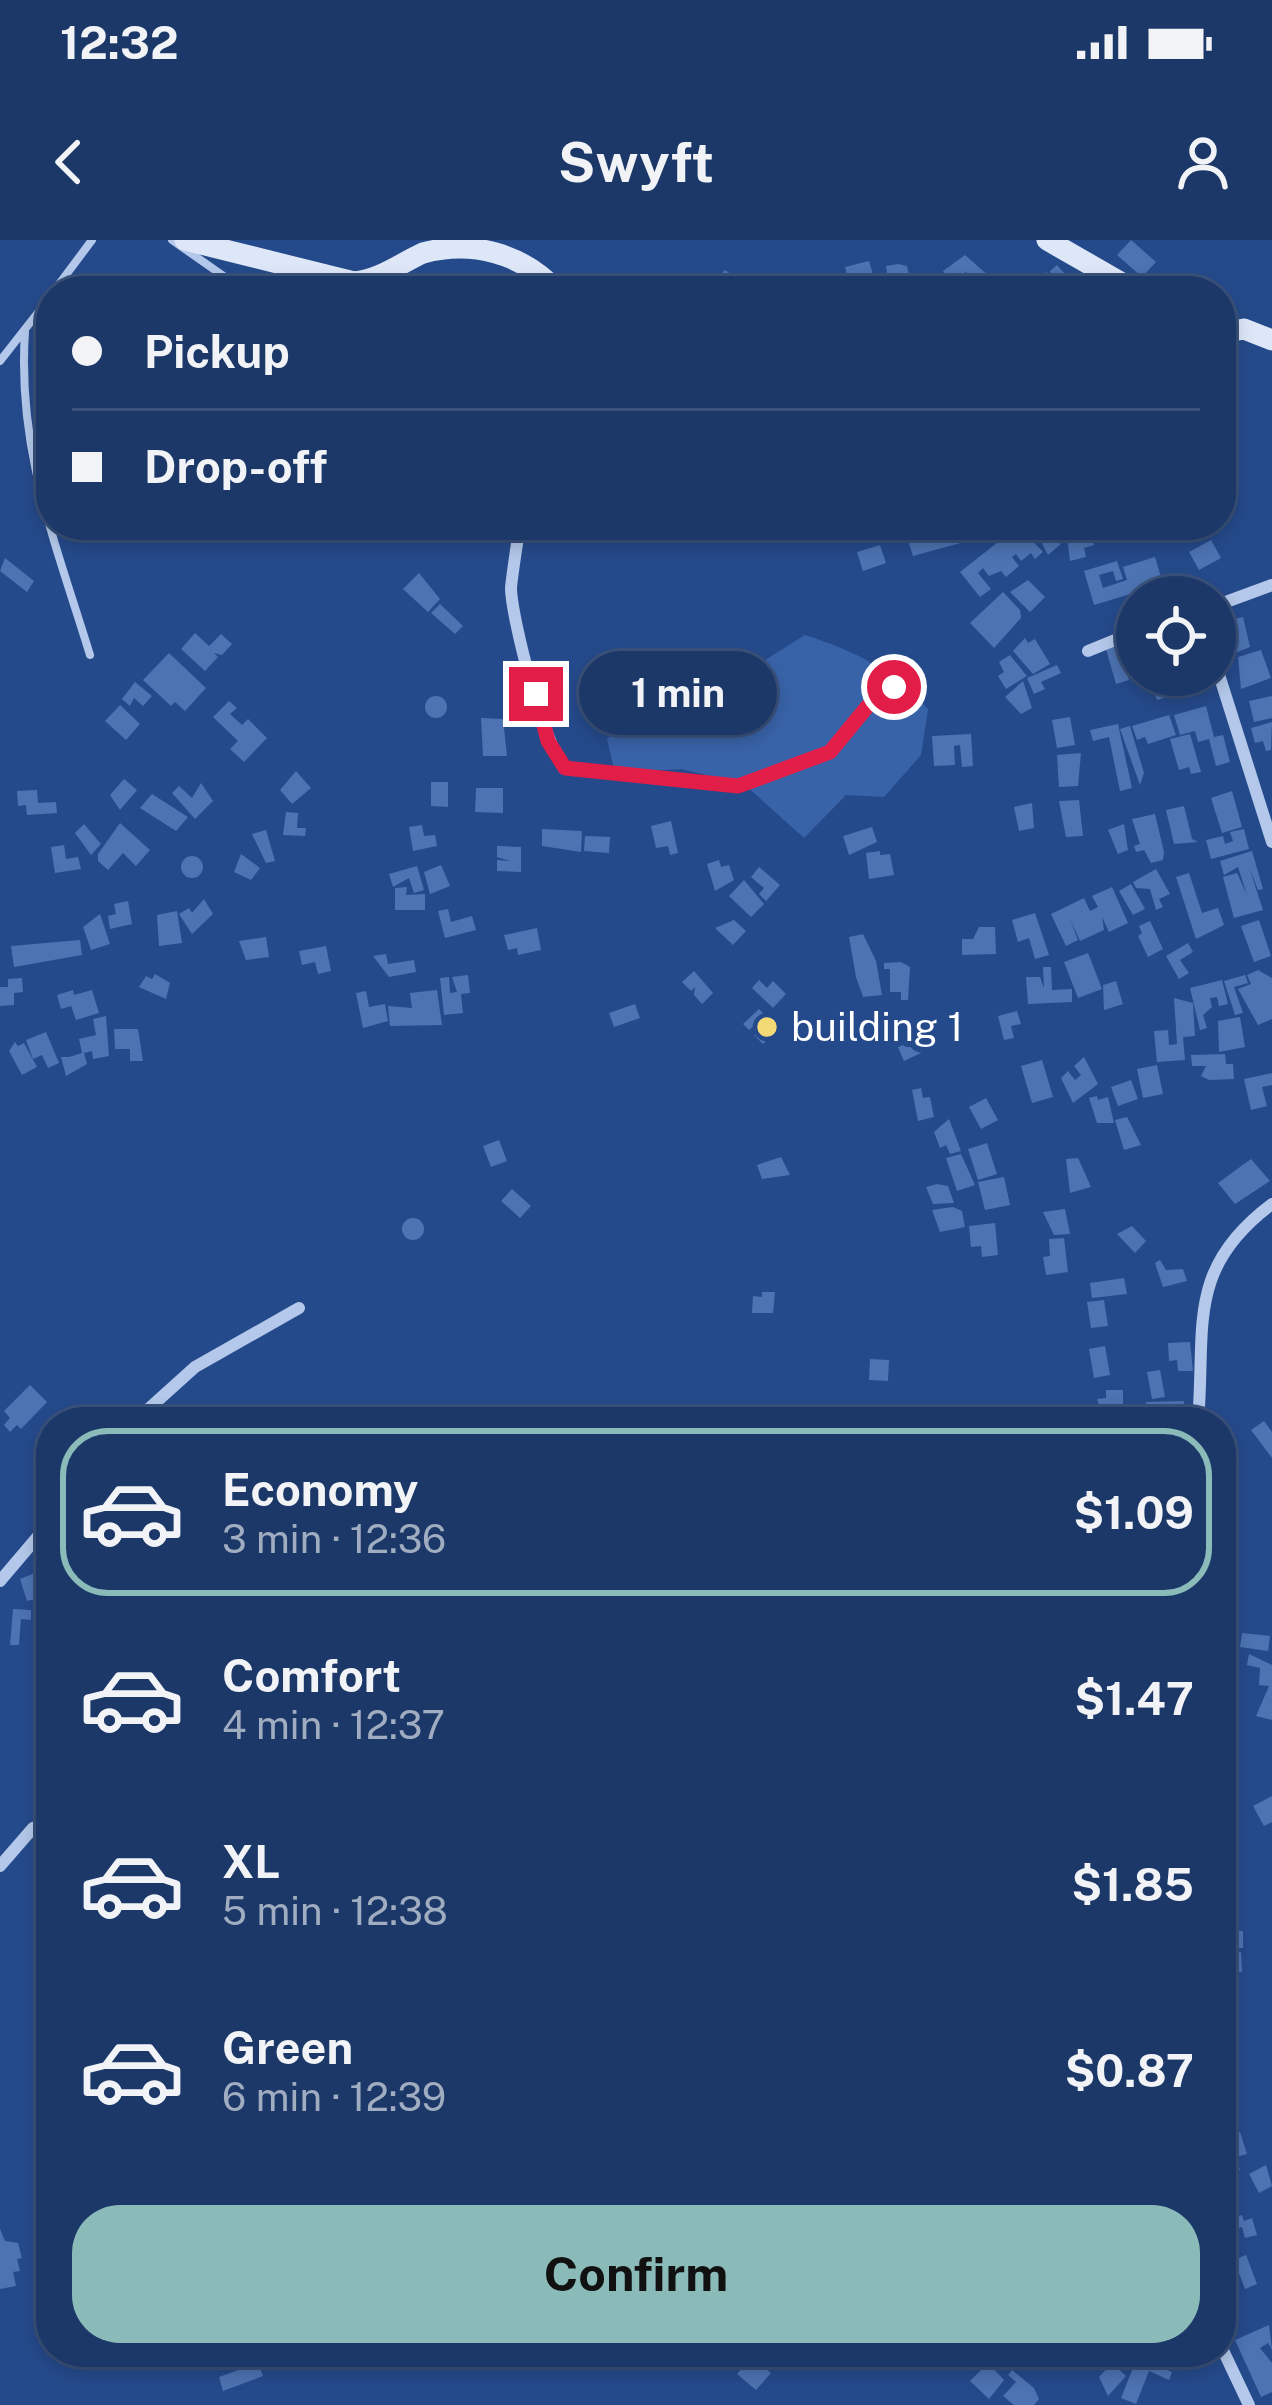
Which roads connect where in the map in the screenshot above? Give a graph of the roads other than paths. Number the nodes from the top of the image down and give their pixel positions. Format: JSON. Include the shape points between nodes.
{"nodes":[{"id":1,"x":92,"y":240,"type":"edge"},
{"id":2,"x":172,"y":240,"type":"edge"},
{"id":3,"x":185,"y":240,"type":"edge"},
{"id":4,"x":1047,"y":240,"type":"edge"},
{"id":5,"x":66,"y":276,"type":"edge"},
{"id":6,"x":224,"y":276,"type":"edge"},
{"id":7,"x":330,"y":276,"type":"edge"},
{"id":8,"x":380,"y":276,"type":"edge"},
{"id":9,"x":541,"y":276,"type":"edge"},
{"id":10,"x":1110,"y":276,"type":"edge"},
{"id":11,"x":36,"y":317,"type":"edge"},
{"id":12,"x":1236,"y":330,"type":"edge"},
{"id":13,"x":25,"y":332,"type":"junction"},
{"id":14,"x":1272,"y":340,"type":"edge"},
{"id":15,"x":0,"y":361,"type":"edge"},
{"id":16,"x":36,"y":470,"type":"edge"},
{"id":17,"x":53,"y":540,"type":"edge"},
{"id":18,"x":518,"y":540,"type":"edge"},
{"id":19,"x":1272,"y":585,"type":"edge"},
{"id":20,"x":1236,"y":598,"type":"edge"},
{"id":21,"x":1116,"y":640,"type":"edge"},
{"id":22,"x":1088,"y":651,"type":"dead end"},
{"id":23,"x":90,"y":655,"type":"dead end"},
{"id":24,"x":894,"y":687,"type":"dead end"},
{"id":25,"x":1226,"y":696,"type":"edge"},
{"id":26,"x":1272,"y":842,"type":"edge"},
{"id":27,"x":1272,"y":1204,"type":"edge"},
{"id":28,"x":299,"y":1308,"type":"dead end"},
{"id":29,"x":151,"y":1407,"type":"edge"},
{"id":30,"x":1199,"y":1407,"type":"edge"},
{"id":31,"x":36,"y":1539,"type":"edge"},
{"id":32,"x":0,"y":1581,"type":"edge"},
{"id":33,"x":36,"y":1827,"type":"edge"},
{"id":34,"x":0,"y":1866,"type":"edge"},
{"id":35,"x":1231,"y":2367,"type":"edge"},
{"id":36,"x":1249,"y":2405,"type":"edge"}],
"edges":[{"from":1,"to":5,"type":"lane"},
{"from":2,"to":6,"type":"lane"},
{"from":3,"to":7,"type":"street"},
{"from":4,"to":10,"type":"street"},
{"from":8,"to":9,"type":"street","via":[[444,245],[476,243],[523,260]]},
{"from":11,"to":13,"type":"lane"},
{"from":12,"to":14,"type":"street"},
{"from":13,"to":15,"type":"lane"},
{"from":13,"to":16,"type":"lane","via":[[22,410]]},
{"from":17,"to":23,"type":"lane"},
{"from":18,"to":24,"type":"street","via":[[513,614],[548,741],[565,768],[738,786],[830,752]]},
{"from":19,"to":20,"type":"street"},
{"from":21,"to":22,"type":"street"},
{"from":25,"to":26,"type":"street"},
{"from":27,"to":30,"type":"street","via":[[1212,1267],[1203,1295]]},
{"from":28,"to":29,"type":"street","via":[[195,1367]]},
{"from":31,"to":32,"type":"street"},
{"from":33,"to":34,"type":"street"},
{"from":35,"to":36,"type":"street"}]}
